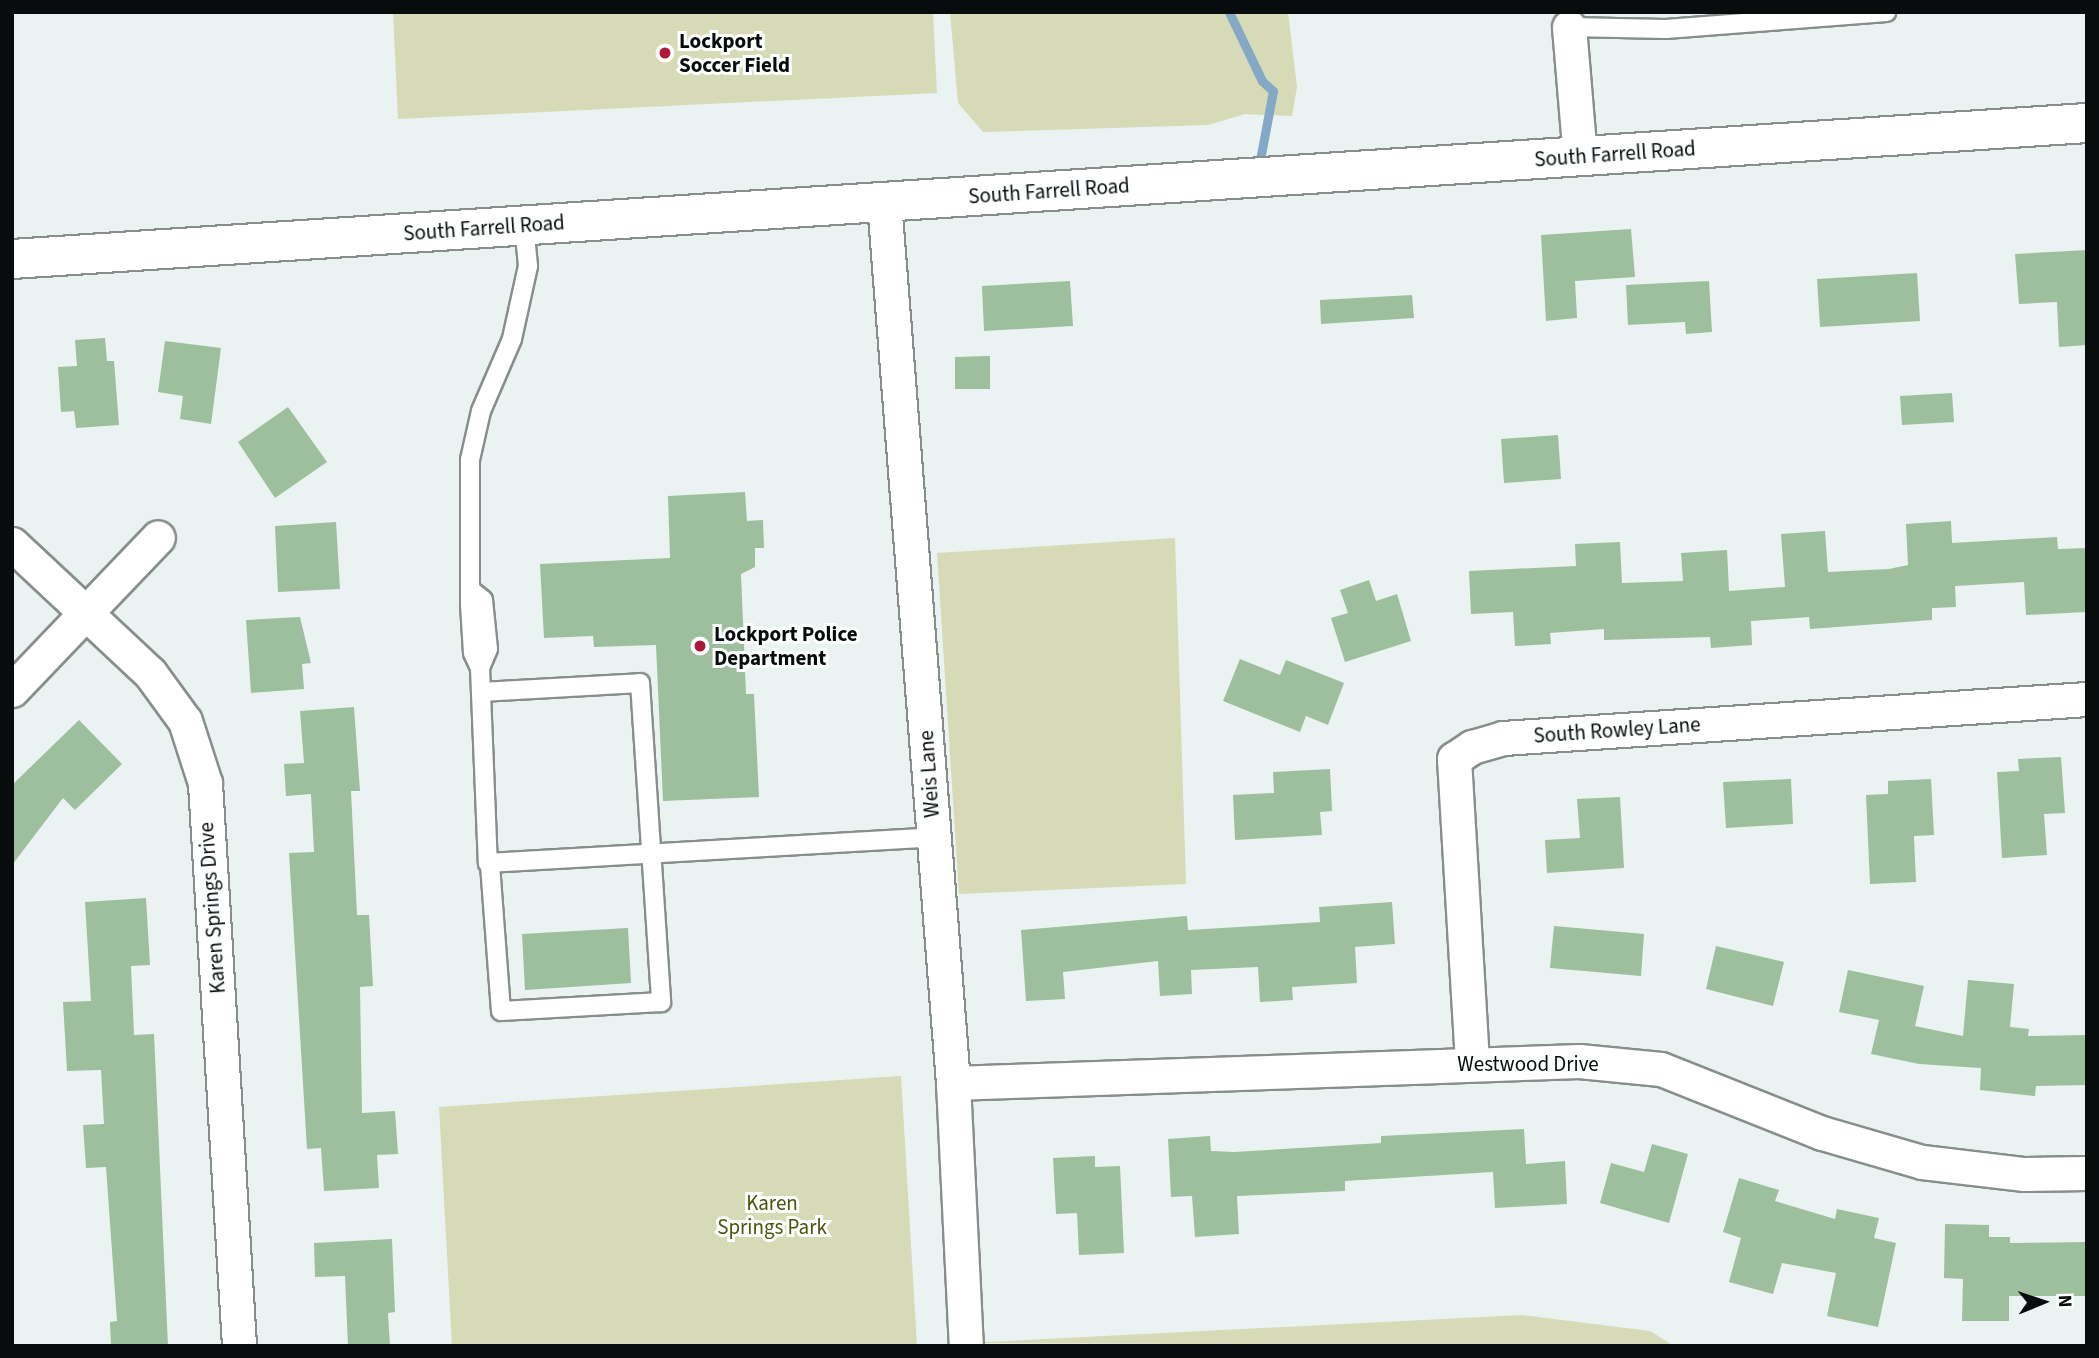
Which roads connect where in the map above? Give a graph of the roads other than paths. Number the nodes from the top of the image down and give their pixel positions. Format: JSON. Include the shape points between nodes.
{"nodes":[{"id":1,"x":1886,"y":12,"type":"edge"},
{"id":2,"x":1569,"y":20,"type":"edge"},
{"id":3,"x":2087,"y":123,"type":"edge"},
{"id":4,"x":1580,"y":157,"type":"junction"},
{"id":5,"x":884,"y":202,"type":"junction"},
{"id":6,"x":524,"y":225,"type":"junction"},
{"id":7,"x":12,"y":259,"type":"edge"},
{"id":8,"x":158,"y":537,"type":"dead end"},
{"id":9,"x":12,"y":544,"type":"edge"},
{"id":10,"x":87,"y":611,"type":"junction"},
{"id":11,"x":12,"y":690,"type":"edge"},
{"id":12,"x":481,"y":692,"type":"junction"},
{"id":13,"x":2087,"y":699,"type":"edge"},
{"id":14,"x":934,"y":836,"type":"junction"},
{"id":15,"x":650,"y":854,"type":"junction"},
{"id":16,"x":490,"y":863,"type":"junction"},
{"id":17,"x":1472,"y":1062,"type":"junction"},
{"id":18,"x":953,"y":1083,"type":"junction"},
{"id":19,"x":2087,"y":1173,"type":"edge"},
{"id":20,"x":239,"y":1346,"type":"edge"},
{"id":21,"x":966,"y":1346,"type":"edge"}],
"edges":[{"from":1,"to":2,"type":"lane","via":[[1666,29]]},
{"from":2,"to":4,"type":"street"},
{"from":3,"to":4,"type":"street","name":"South Farrell Road"},
{"from":4,"to":5,"type":"street","name":"South Farrell Road"},
{"from":5,"to":6,"type":"street","name":"South Farrell Road"},
{"from":5,"to":14,"type":"street","name":"Weis Lane"},
{"from":6,"to":7,"type":"street","name":"South Farrell Road"},
{"from":6,"to":12,"type":"lane","via":[[528,265],[512,339],[481,411],[470,460],[473,653],[480,668]]},
{"from":8,"to":10,"type":"street"},
{"from":9,"to":10,"type":"street","name":"Karen Springs Drive"},
{"from":10,"to":11,"type":"street"},
{"from":10,"to":20,"type":"street","name":"Karen Springs Drive","via":[[150,673],[185,721],[205,783]]},
{"from":12,"to":15,"type":"lane","via":[[640,683]]},
{"from":12,"to":16,"type":"lane"},
{"from":13,"to":17,"type":"street","name":"South Rowley Lane","via":[[1503,738],[1472,747],[1454,759]]},
{"from":14,"to":15,"type":"lane"},
{"from":14,"to":18,"type":"street","name":"Weis Lane"},
{"from":15,"to":16,"type":"lane"},
{"from":15,"to":16,"type":"lane","via":[[662,1002],[648,1003],[501,1011]]},
{"from":17,"to":18,"type":"street","name":"Westwood Drive"},
{"from":17,"to":19,"type":"street","name":"Westwood Drive","via":[[1579,1061],[1661,1069],[1822,1133],[1922,1162],[2024,1174]]},
{"from":18,"to":21,"type":"street","name":"Weis Lane"}]}
